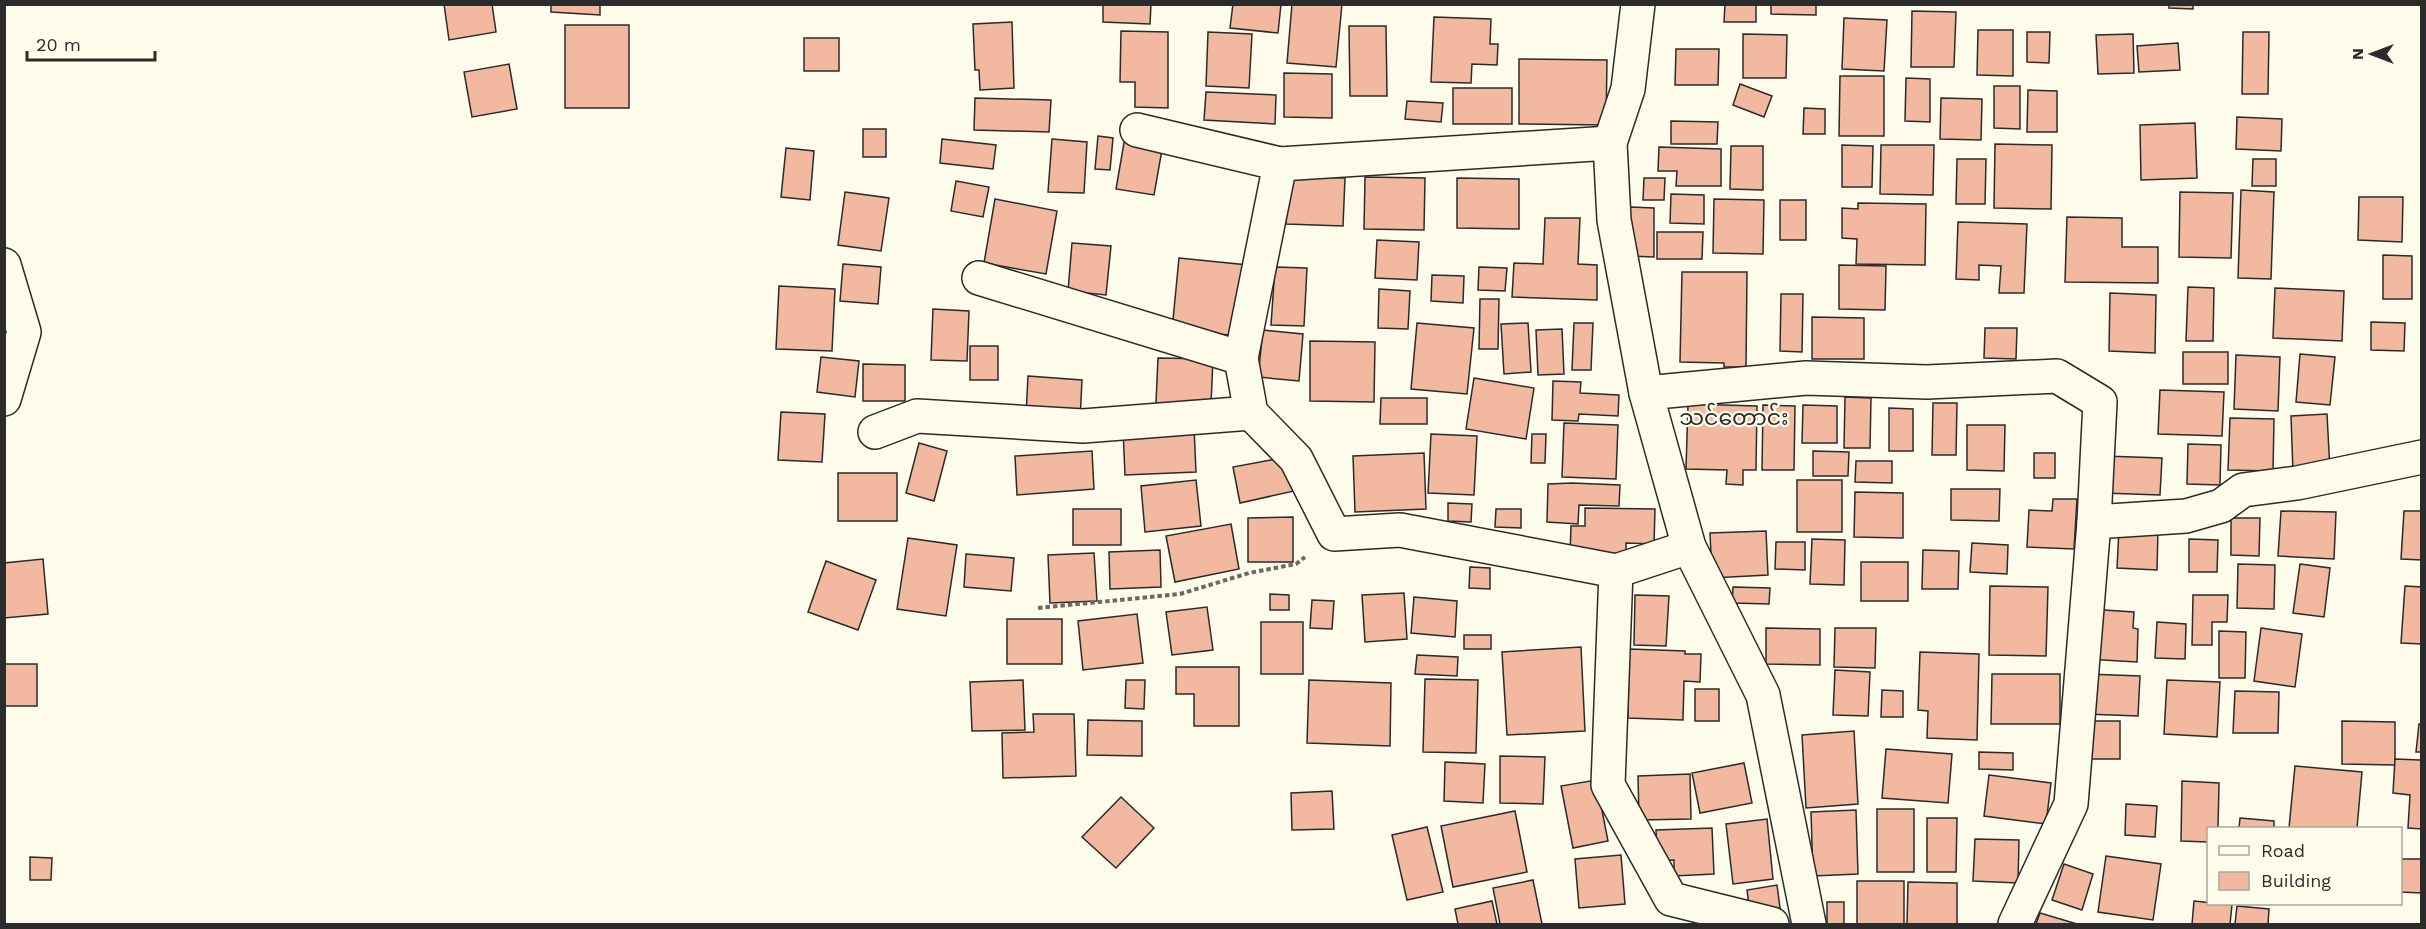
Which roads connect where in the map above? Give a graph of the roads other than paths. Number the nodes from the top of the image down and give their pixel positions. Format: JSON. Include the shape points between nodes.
{"nodes":[{"id":1,"x":1638,"y":4,"type":"edge"},
{"id":2,"x":1137,"y":130,"type":"dead end"},
{"id":3,"x":1610,"y":143,"type":"junction"},
{"id":4,"x":1280,"y":164,"type":"junction"},
{"id":5,"x":4,"y":266,"type":"edge"},
{"id":6,"x":979,"y":278,"type":"dead end"},
{"id":7,"x":1242,"y":358,"type":"junction"},
{"id":8,"x":1646,"y":393,"type":"junction"},
{"id":9,"x":4,"y":399,"type":"edge"},
{"id":10,"x":1251,"y":412,"type":"junction"},
{"id":11,"x":875,"y":432,"type":"dead end"},
{"id":12,"x":2421,"y":457,"type":"edge"},
{"id":13,"x":2094,"y":522,"type":"junction"},
{"id":14,"x":1689,"y":547,"type":"junction"},
{"id":15,"x":1616,"y":571,"type":"junction"},
{"id":16,"x":1772,"y":924,"type":"edge"},
{"id":17,"x":1809,"y":924,"type":"edge"},
{"id":18,"x":2015,"y":924,"type":"edge"}],
"edges":[{"from":1,"to":3,"type":"street","via":[[1628,89]]},
{"from":2,"to":4,"type":"street"},
{"from":3,"to":4,"type":"street"},
{"from":3,"to":8,"type":"street","via":[[1614,220]]},
{"from":4,"to":7,"type":"street"},
{"from":5,"to":9,"type":"street","via":[[24,332]]},
{"from":6,"to":7,"type":"street"},
{"from":7,"to":10,"type":"street"},
{"from":8,"to":13,"type":"street","via":[[1806,378],[1927,382],[2057,376],[2100,402]]},
{"from":8,"to":14,"type":"street"},
{"from":10,"to":11,"type":"street","via":[[1083,426],[917,416]]},
{"from":10,"to":15,"type":"street","via":[[1296,459],[1334,534],[1400,530]]},
{"from":12,"to":13,"type":"street","via":[[2243,490],[2222,506],[2186,516]]},
{"from":13,"to":18,"type":"street","via":[[2071,804]]},
{"from":14,"to":15,"type":"street"},
{"from":14,"to":17,"type":"street","via":[[1763,695]]},
{"from":15,"to":16,"type":"street","via":[[1608,785],[1671,898]]}]}
